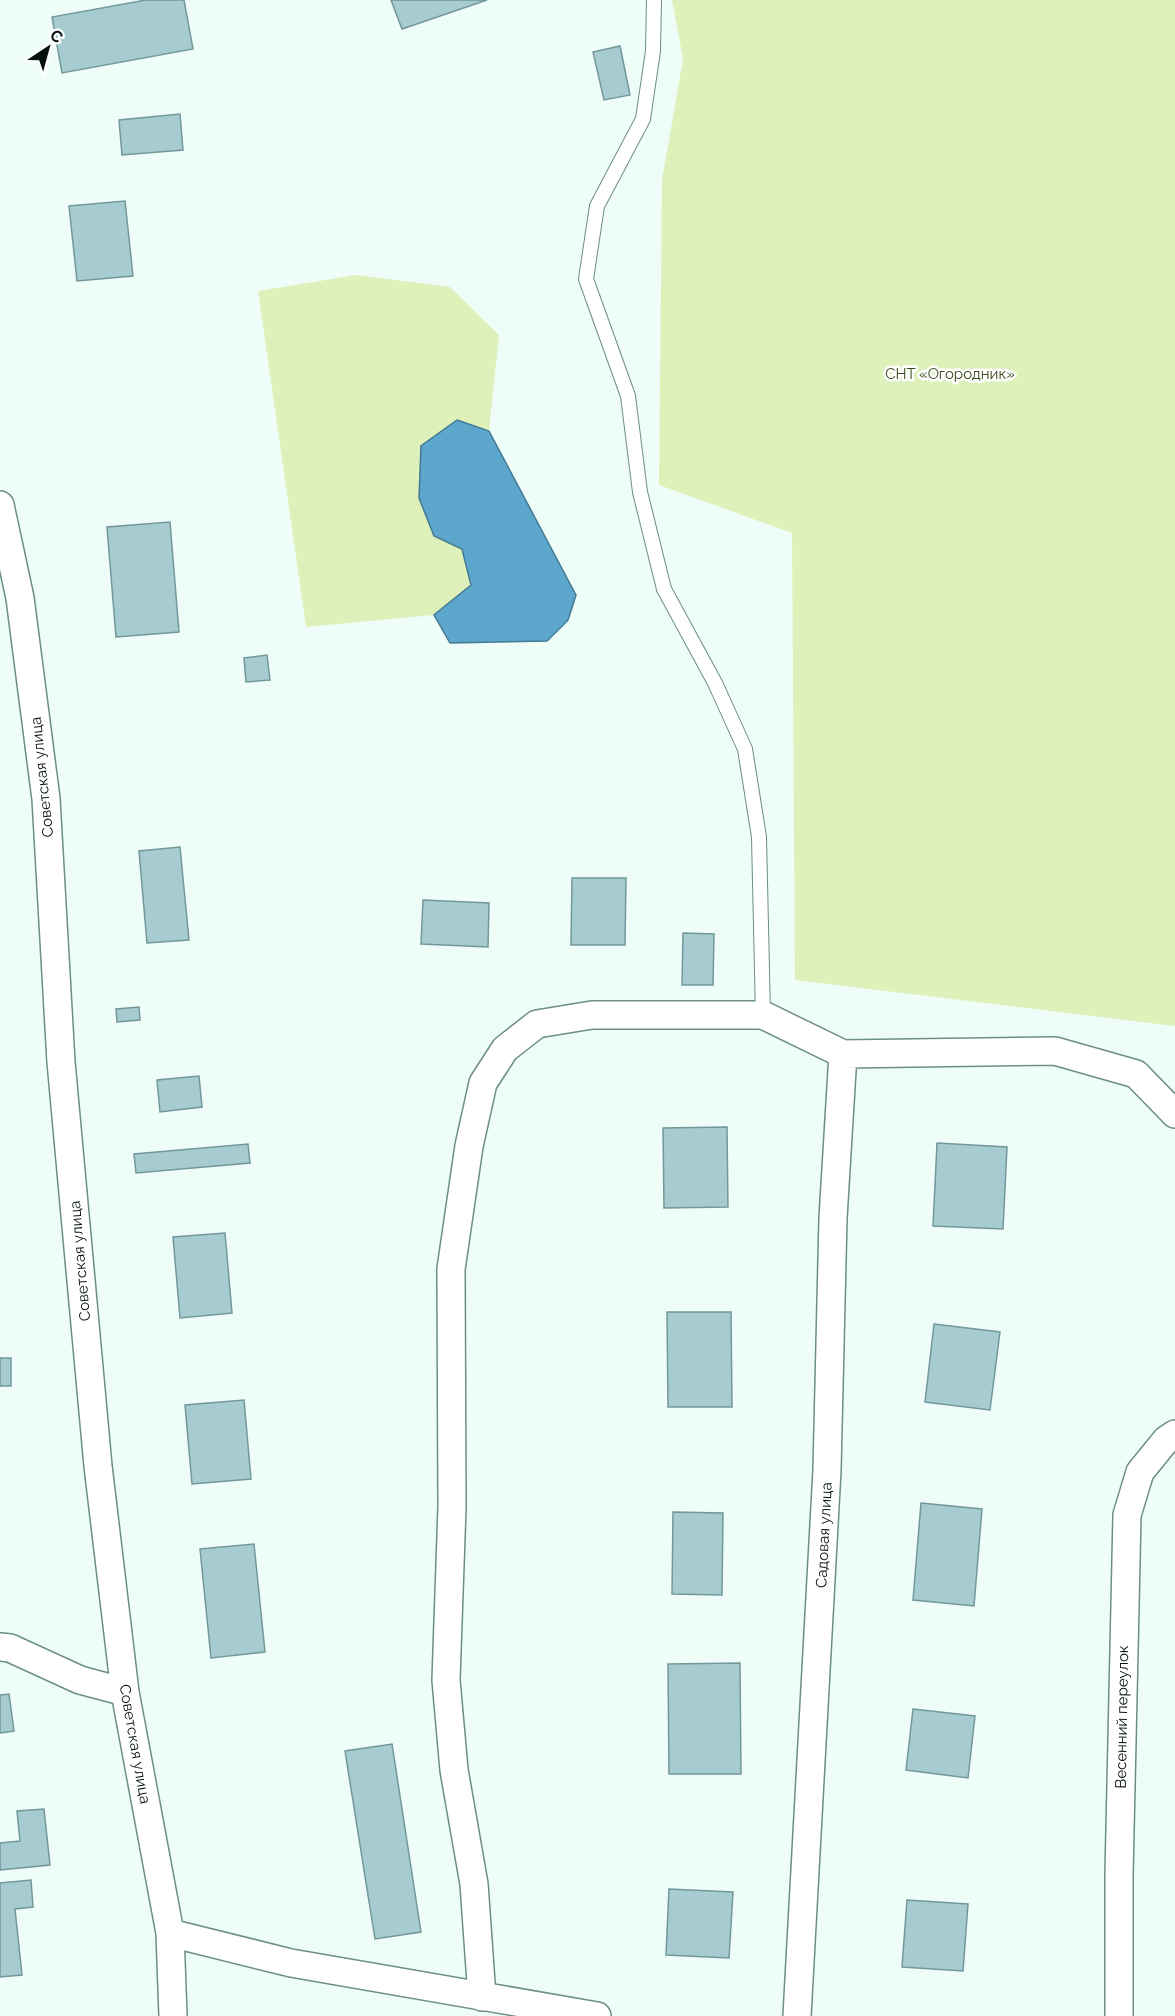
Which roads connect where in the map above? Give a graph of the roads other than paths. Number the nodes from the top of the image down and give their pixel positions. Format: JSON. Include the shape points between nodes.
{"nodes":[{"id":1,"x":654,"y":0,"type":"edge"},
{"id":2,"x":0,"y":505,"type":"edge"},
{"id":3,"x":763,"y":1015,"type":"junction"},
{"id":4,"x":843,"y":1054,"type":"junction"},
{"id":5,"x":1175,"y":1114,"type":"edge"},
{"id":6,"x":1175,"y":1434,"type":"edge"},
{"id":7,"x":0,"y":1647,"type":"edge"},
{"id":8,"x":125,"y":1692,"type":"junction"},
{"id":9,"x":170,"y":1933,"type":"junction"},
{"id":10,"x":482,"y":1997,"type":"junction"},
{"id":11,"x":173,"y":2016,"type":"edge"},
{"id":12,"x":597,"y":2016,"type":"edge"},
{"id":13,"x":797,"y":2016,"type":"edge"},
{"id":14,"x":1119,"y":2016,"type":"edge"}],
"edges":[{"from":1,"to":3,"type":"lane","via":[[653,51],[644,119],[597,206],[586,279],[628,396],[640,492],[664,589],[715,683],[745,749],[759,837]]},
{"from":2,"to":8,"type":"street","name":"Советская улица","via":[[20,598],[46,799],[61,1062],[98,1466]]},
{"from":3,"to":4,"type":"street"},
{"from":3,"to":10,"type":"street","via":[[592,1015],[537,1024],[505,1048],[483,1083],[451,1269],[452,1507],[446,1680],[454,1770],[474,1884]]},
{"from":4,"to":5,"type":"street","via":[[1055,1051],[1136,1074]]},
{"from":4,"to":13,"type":"street","name":"Садовая улица","via":[[833,1218],[827,1470]]},
{"from":6,"to":14,"type":"street","name":"Весенний переулок","via":[[1140,1472],[1127,1515]]},
{"from":7,"to":8,"type":"street","via":[[80,1680]]},
{"from":8,"to":9,"type":"street","name":"Советская улица"},
{"from":9,"to":10,"type":"street","via":[[291,1963]]},
{"from":9,"to":11,"type":"street","name":"Советская улица"},
{"from":10,"to":12,"type":"street"}]}
